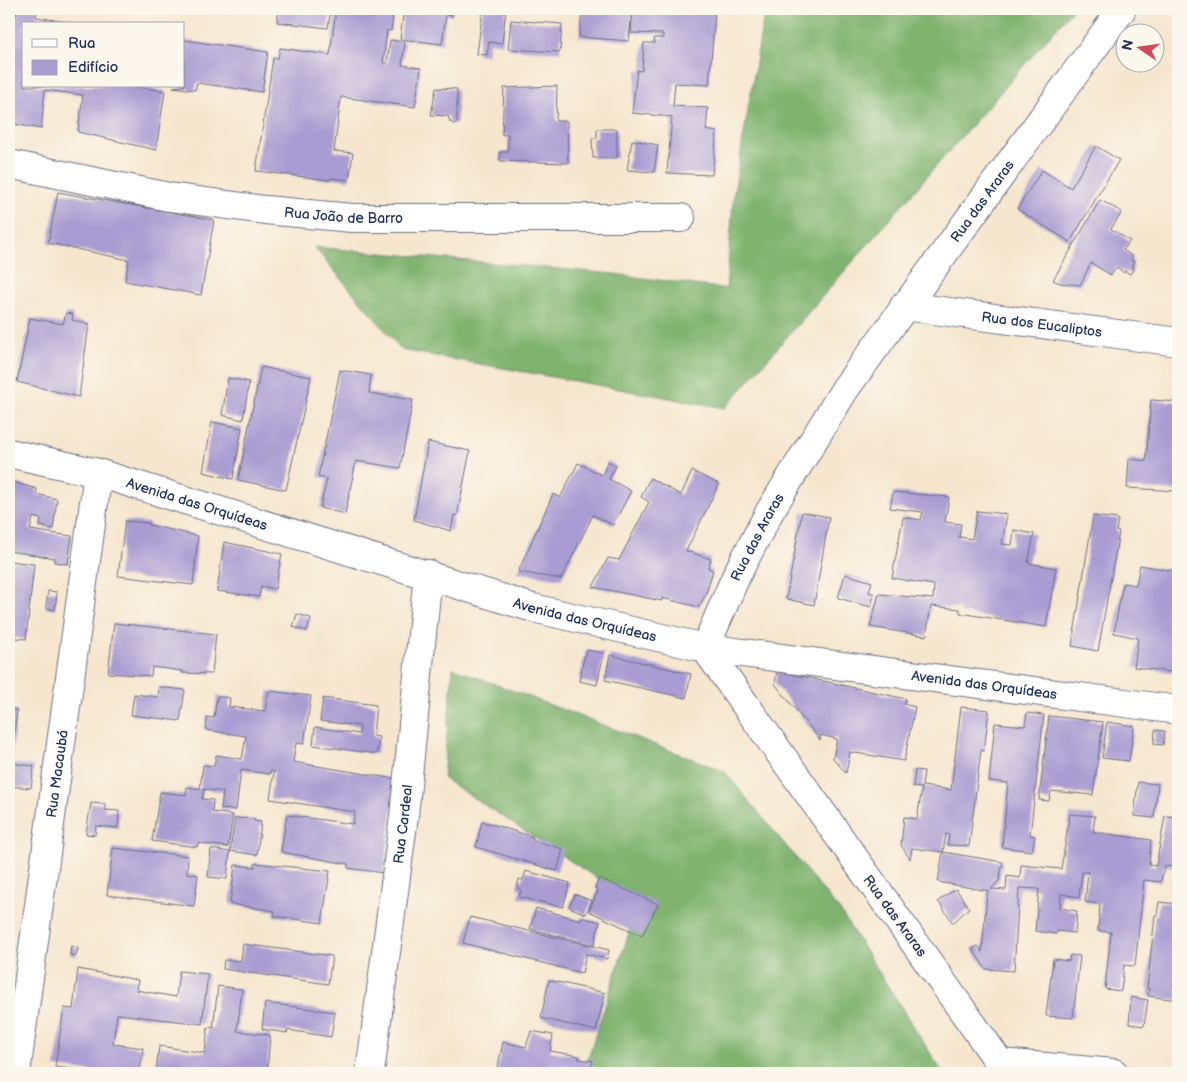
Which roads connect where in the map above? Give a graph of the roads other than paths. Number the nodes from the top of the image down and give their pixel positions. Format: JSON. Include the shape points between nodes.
{"nodes":[{"id":1,"x":1122,"y":9,"type":"edge"},
{"id":2,"x":9,"y":164,"type":"edge"},
{"id":3,"x":681,"y":218,"type":"dead end"},
{"id":4,"x":904,"y":306,"type":"junction"},
{"id":5,"x":1178,"y":342,"type":"edge"},
{"id":6,"x":9,"y":453,"type":"edge"},
{"id":7,"x":98,"y":473,"type":"junction"},
{"id":8,"x":428,"y":574,"type":"junction"},
{"id":9,"x":705,"y":648,"type":"junction"},
{"id":10,"x":1178,"y":710,"type":"edge"},
{"id":11,"x":1004,"y":1068,"type":"edge"},
{"id":12,"x":16,"y":1073,"type":"edge"},
{"id":13,"x":370,"y":1073,"type":"edge"},
{"id":14,"x":1114,"y":1073,"type":"edge"}],
"edges":[{"from":1,"to":4,"type":"street","name":"Rua das Araras"},
{"from":2,"to":3,"type":"street","name":"Rua João de Barro","via":[[170,197],[352,218]]},
{"from":4,"to":5,"type":"street","name":"Rua dos Eucaliptos"},
{"from":4,"to":9,"type":"street","name":"Rua das Araras","via":[[845,388],[770,511],[736,574]]},
{"from":6,"to":7,"type":"street","name":"Avenida das Orquídeas"},
{"from":7,"to":8,"type":"street","name":"Avenida das Orquídeas"},
{"from":7,"to":12,"type":"street","name":"Rua Macaubá"},
{"from":8,"to":9,"type":"street","name":"Avenida das Orquídeas","via":[[533,608]]},
{"from":8,"to":13,"type":"street","name":"Rua Cardeal","via":[[402,825]]},
{"from":9,"to":10,"type":"street","name":"Avenida das Orquídeas"},
{"from":9,"to":11,"type":"street","name":"Rua das Araras"},
{"from":11,"to":14,"type":"street"}]}
